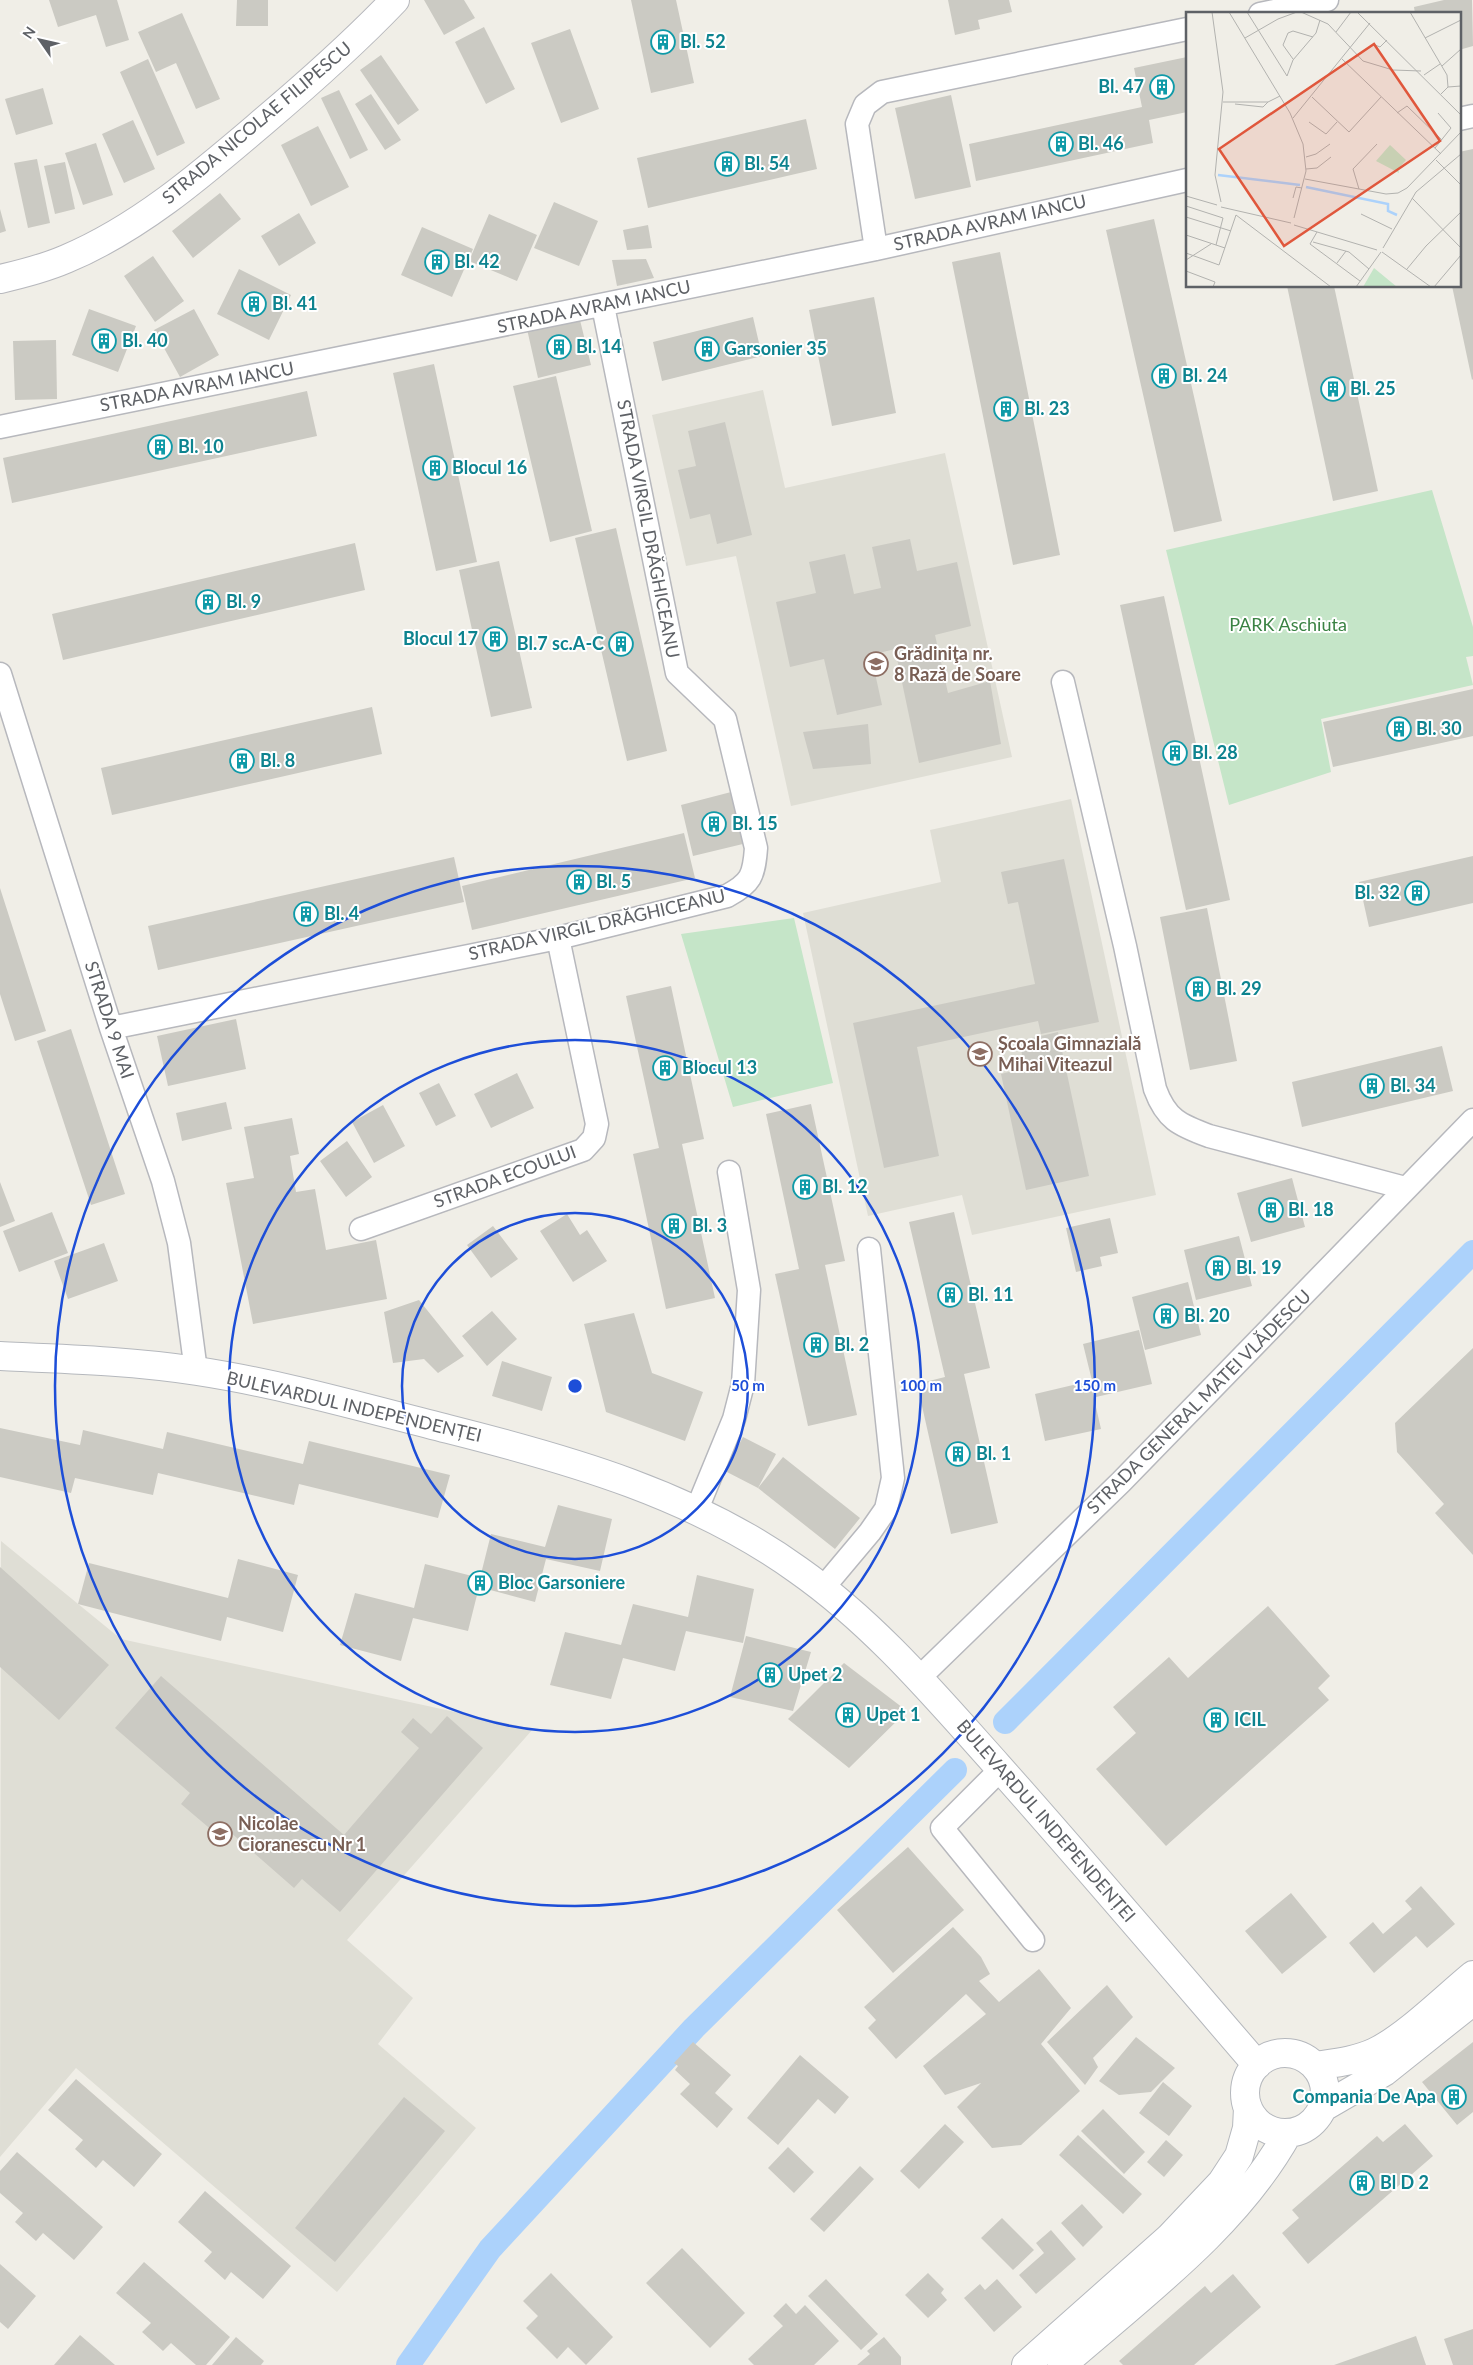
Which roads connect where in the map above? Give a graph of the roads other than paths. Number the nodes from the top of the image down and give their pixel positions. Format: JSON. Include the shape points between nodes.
{"nodes":[{"id":1,"x":396,"y":0,"type":"edge"},
{"id":2,"x":1327,"y":0,"type":"edge"},
{"id":3,"x":1270,"y":12,"type":"edge"},
{"id":4,"x":1186,"y":29,"type":"edge"},
{"id":5,"x":1473,"y":116,"type":"edge"},
{"id":6,"x":1460,"y":120,"type":"edge"},
{"id":7,"x":1186,"y":180,"type":"edge"},
{"id":8,"x":876,"y":249,"type":"junction"},
{"id":9,"x":0,"y":279,"type":"edge"},
{"id":10,"x":603,"y":306,"type":"junction"},
{"id":11,"x":0,"y":427,"type":"edge"},
{"id":12,"x":0,"y":674,"type":"edge"},
{"id":13,"x":1063,"y":682,"type":"dead end"},
{"id":14,"x":558,"y":938,"type":"junction"},
{"id":15,"x":111,"y":1028,"type":"junction"},
{"id":16,"x":1473,"y":1120,"type":"edge"},
{"id":17,"x":729,"y":1172,"type":"dead end"},
{"id":18,"x":1405,"y":1188,"type":"junction"},
{"id":19,"x":361,"y":1229,"type":"dead end"},
{"id":20,"x":869,"y":1249,"type":"dead end"},
{"id":21,"x":0,"y":1356,"type":"edge"},
{"id":22,"x":196,"y":1371,"type":"junction"},
{"id":23,"x":697,"y":1509,"type":"junction"},
{"id":24,"x":823,"y":1588,"type":"junction"},
{"id":25,"x":919,"y":1678,"type":"junction"},
{"id":26,"x":1001,"y":1769,"type":"junction"},
{"id":27,"x":1033,"y":1940,"type":"dead end"},
{"id":28,"x":1473,"y":1975,"type":"edge"},
{"id":29,"x":1473,"y":2001,"type":"edge"},
{"id":30,"x":1257,"y":2065,"type":"junction"},
{"id":31,"x":1315,"y":2066,"type":"junction"},
{"id":32,"x":1248,"y":2108,"type":"junction"},
{"id":33,"x":1322,"y":2108,"type":"junction"},
{"id":34,"x":1288,"y":2133,"type":"junction"},
{"id":35,"x":1026,"y":2365,"type":"edge"},
{"id":36,"x":1062,"y":2365,"type":"edge"}],
"edges":[{"from":1,"to":9,"type":"main road","name":"STRADA NICOLAE FILIPESCU","via":[[334,61],[210,167],[159,206],[98,244],[65,260]]},
{"from":2,"to":3,"type":"street"},
{"from":4,"to":8,"type":"street","via":[[882,92],[865,105],[857,124]]},
{"from":5,"to":6,"type":"street"},
{"from":7,"to":8,"type":"street","name":"STRADA AVRAM IANCU"},
{"from":8,"to":10,"type":"street","name":"STRADA AVRAM IANCU"},
{"from":10,"to":11,"type":"street","name":"STRADA AVRAM IANCU"},
{"from":10,"to":14,"type":"street","name":"STRADA VIRGIL DRĂGHICEANU","via":[[677,673],[725,719],[756,848],[755,867],[745,886],[727,896]]},
{"from":12,"to":15,"type":"street","name":"STRADA 9 MAI"},
{"from":13,"to":18,"type":"street","via":[[1161,1106],[1172,1119],[1188,1129]]},
{"from":14,"to":15,"type":"street","name":"STRADA VIRGIL DRĂGHICEANU"},
{"from":14,"to":19,"type":"street","name":"STRADA ECOULUI","via":[[597,1124],[594,1138],[583,1150]]},
{"from":15,"to":22,"type":"street","name":"STRADA 9 MAI","via":[[163,1181],[179,1242]]},
{"from":16,"to":18,"type":"street","name":"STRADA GENERAL MATEI VLĂDESCU"},
{"from":17,"to":23,"type":"street","via":[[749,1290],[743,1384],[734,1419]]},
{"from":18,"to":25,"type":"street","name":"STRADA GENERAL MATEI VLĂDESCU","via":[[1121,1482]]},
{"from":20,"to":24,"type":"street","via":[[893,1478],[886,1509]]},
{"from":21,"to":22,"type":"main road","name":"BULEVARDUL INDEPENDENȚEI","via":[[126,1363]]},
{"from":22,"to":23,"type":"main road","name":"BULEVARDUL INDEPENDENȚEI","via":[[349,1404],[531,1451]]},
{"from":23,"to":24,"type":"main road","name":"BULEVARDUL INDEPENDENȚEI","via":[[752,1539]]},
{"from":24,"to":25,"type":"main road","name":"BULEVARDUL INDEPENDENȚEI"},
{"from":25,"to":26,"type":"main road","name":"BULEVARDUL INDEPENDENȚEI"},
{"from":26,"to":27,"type":"street","via":[[942,1828]]},
{"from":26,"to":30,"type":"main road","name":"BULEVARDUL INDEPENDENȚEI"},
{"from":28,"to":31,"type":"main road","via":[[1376,2052],[1349,2061]]},
{"from":29,"to":33,"type":"main road","via":[[1384,2072]]},
{"from":30,"to":31,"type":"main road","via":[[1270,2056],[1288,2053],[1303,2057]]},
{"from":30,"to":32,"type":"main road","via":[[1246,2085]]},
{"from":31,"to":33,"type":"main road","via":[[1326,2090]]},
{"from":32,"to":34,"type":"main road","via":[[1262,2126]]},
{"from":32,"to":35,"type":"main road","via":[[1247,2128],[1239,2156],[1222,2182],[1170,2238]]},
{"from":33,"to":34,"type":"main road","via":[[1310,2124]]},
{"from":34,"to":36,"type":"main road","via":[[1239,2205]]}]}
